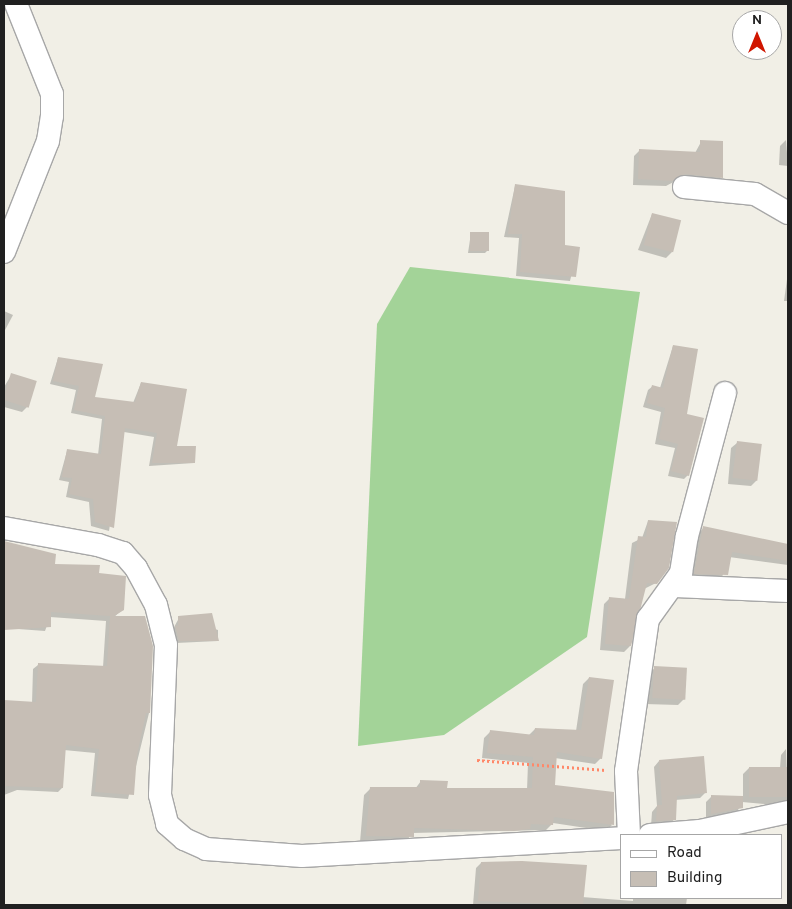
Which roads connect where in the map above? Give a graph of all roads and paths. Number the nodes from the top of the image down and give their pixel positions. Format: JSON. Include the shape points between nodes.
{"nodes":[{"id":1,"x":16,"y":4,"type":"edge"},
{"id":2,"x":684,"y":187,"type":"dead end"},
{"id":3,"x":788,"y":213,"type":"edge"},
{"id":4,"x":4,"y":252,"type":"edge"},
{"id":5,"x":725,"y":394,"type":"dead end"},
{"id":6,"x":4,"y":528,"type":"edge"},
{"id":7,"x":675,"y":586,"type":"junction"},
{"id":8,"x":788,"y":591,"type":"edge"},
{"id":9,"x":477,"y":760,"type":"dead end"},
{"id":10,"x":626,"y":772,"type":"junction"},
{"id":11,"x":788,"y":812,"type":"edge"},
{"id":12,"x":629,"y":834,"type":"edge"},
{"id":13,"x":662,"y":834,"type":"edge"},
{"id":14,"x":620,"y":838,"type":"edge"}],
"edges":[{"from":1,"to":4,"type":"street","via":[[52,94],[52,116],[48,141]]},
{"from":2,"to":3,"type":"street","via":[[755,194]]},
{"from":5,"to":7,"type":"street"},
{"from":6,"to":14,"type":"street","via":[[98,545],[123,553],[136,568],[156,605],[166,645],[160,795],[167,824],[184,839],[206,849],[302,856]]},
{"from":7,"to":8,"type":"street"},
{"from":7,"to":10,"type":"street","via":[[648,619]]},
{"from":9,"to":10,"type":"path"},
{"from":10,"to":12,"type":"street"},
{"from":11,"to":13,"type":"street","via":[[700,831]]}]}
